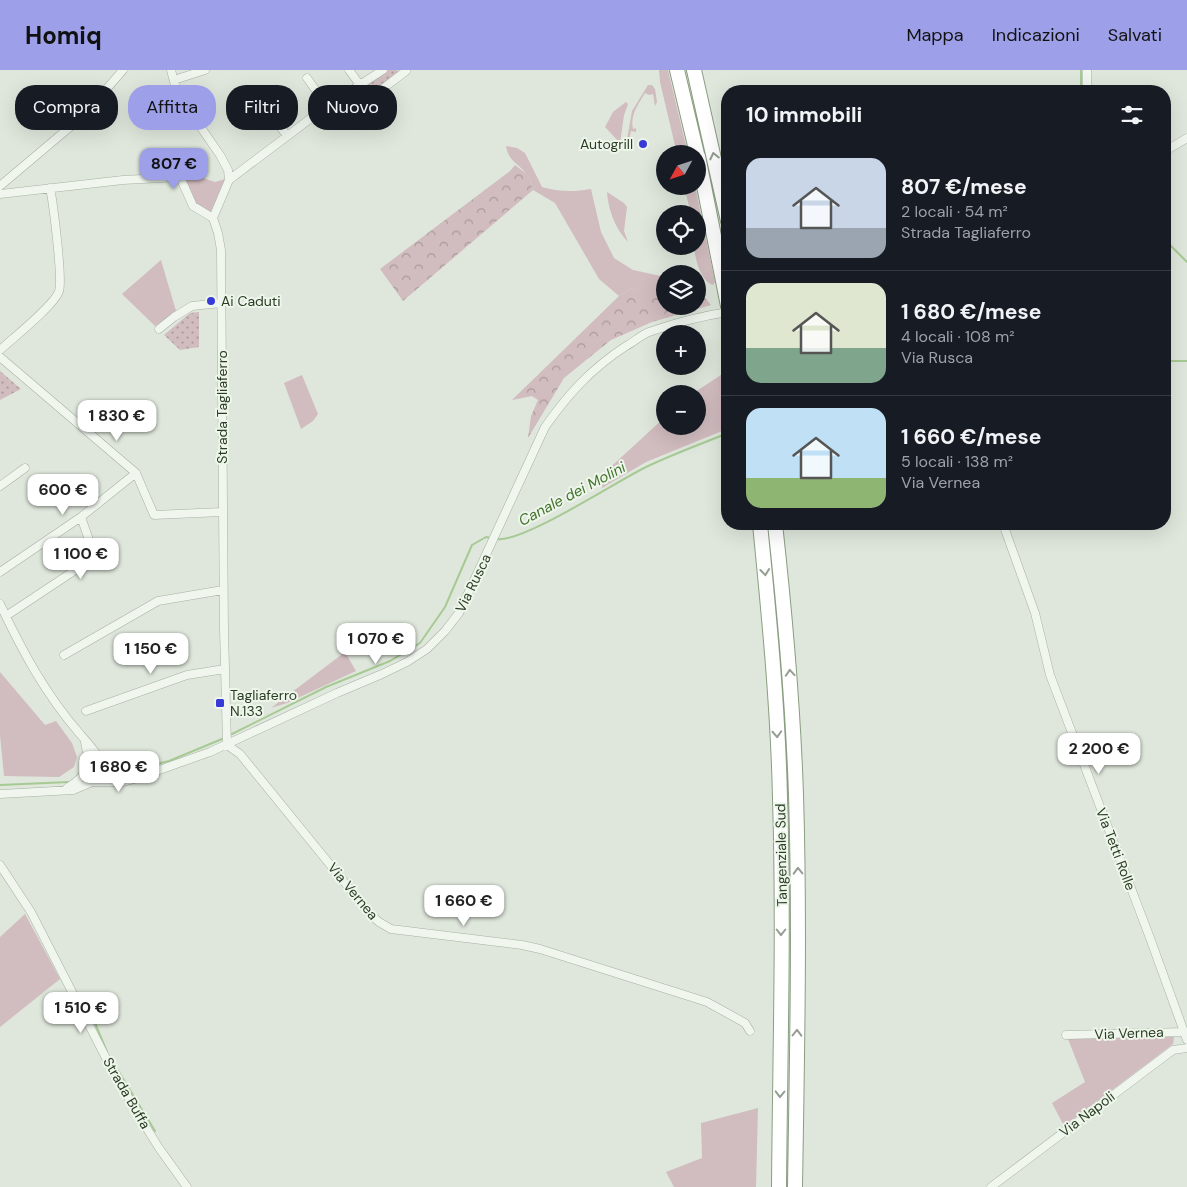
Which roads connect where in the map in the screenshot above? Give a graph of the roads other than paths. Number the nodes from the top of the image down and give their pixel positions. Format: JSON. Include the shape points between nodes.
{"nodes":[{"id":1,"x":123,"y":70,"type":"edge"},
{"id":2,"x":171,"y":70,"type":"edge"},
{"id":3,"x":205,"y":70,"type":"edge"},
{"id":4,"x":349,"y":70,"type":"edge"},
{"id":5,"x":383,"y":70,"type":"edge"},
{"id":6,"x":405,"y":70,"type":"edge"},
{"id":7,"x":677,"y":70,"type":"edge"},
{"id":8,"x":694,"y":70,"type":"edge"},
{"id":9,"x":1087,"y":70,"type":"edge"},
{"id":10,"x":307,"y":78,"type":"dead end"},
{"id":11,"x":174,"y":80,"type":"junction"},
{"id":12,"x":360,"y":84,"type":"joint"},
{"id":13,"x":312,"y":85,"type":"edge"},
{"id":14,"x":389,"y":85,"type":"edge"},
{"id":15,"x":1087,"y":85,"type":"edge"},
{"id":16,"x":308,"y":120,"type":"edge"},
{"id":17,"x":283,"y":130,"type":"edge"},
{"id":18,"x":287,"y":136,"type":"junction"},
{"id":19,"x":1187,"y":138,"type":"edge"},
{"id":20,"x":695,"y":145,"type":"edge"},
{"id":21,"x":1171,"y":147,"type":"edge"},
{"id":22,"x":229,"y":180,"type":"junction"},
{"id":23,"x":0,"y":186,"type":"edge"},
{"id":24,"x":50,"y":188,"type":"junction"},
{"id":25,"x":721,"y":190,"type":"edge"},
{"id":26,"x":0,"y":194,"type":"edge"},
{"id":27,"x":705,"y":195,"type":"edge"},
{"id":28,"x":213,"y":218,"type":"junction"},
{"id":29,"x":721,"y":272,"type":"edge"},
{"id":30,"x":221,"y":303,"type":"junction"},
{"id":31,"x":721,"y":313,"type":"edge"},
{"id":32,"x":159,"y":330,"type":"dead end"},
{"id":33,"x":0,"y":350,"type":"edge"},
{"id":34,"x":0,"y":358,"type":"edge"},
{"id":35,"x":25,"y":468,"type":"dead end"},
{"id":36,"x":136,"y":473,"type":"junction"},
{"id":37,"x":0,"y":486,"type":"edge"},
{"id":38,"x":222,"y":512,"type":"junction"},
{"id":39,"x":81,"y":517,"type":"junction"},
{"id":40,"x":761,"y":530,"type":"edge"},
{"id":41,"x":777,"y":530,"type":"edge"},
{"id":42,"x":1004,"y":530,"type":"edge"},
{"id":43,"x":0,"y":572,"type":"edge"},
{"id":44,"x":223,"y":590,"type":"junction"},
{"id":45,"x":0,"y":604,"type":"edge"},
{"id":46,"x":6,"y":616,"type":"junction"},
{"id":47,"x":64,"y":655,"type":"dead end"},
{"id":48,"x":225,"y":669,"type":"junction"},
{"id":49,"x":86,"y":711,"type":"dead end"},
{"id":50,"x":85,"y":740,"type":"junction"},
{"id":51,"x":227,"y":745,"type":"junction"},
{"id":52,"x":105,"y":767,"type":"junction"},
{"id":53,"x":86,"y":770,"type":"junction"},
{"id":54,"x":134,"y":779,"type":"junction"},
{"id":55,"x":92,"y":782,"type":"junction"},
{"id":56,"x":102,"y":782,"type":"junction"},
{"id":57,"x":64,"y":790,"type":"junction"},
{"id":58,"x":0,"y":794,"type":"edge"},
{"id":59,"x":0,"y":865,"type":"edge"},
{"id":60,"x":750,"y":1031,"type":"dead end"},
{"id":61,"x":1184,"y":1032,"type":"junction"},
{"id":62,"x":1066,"y":1035,"type":"dead end"},
{"id":63,"x":1187,"y":1040,"type":"edge"},
{"id":64,"x":1187,"y":1048,"type":"edge"},
{"id":65,"x":187,"y":1187,"type":"edge"},
{"id":66,"x":779,"y":1187,"type":"edge"},
{"id":67,"x":795,"y":1187,"type":"edge"},
{"id":68,"x":990,"y":1187,"type":"edge"}],
"edges":[{"from":1,"to":23,"type":"street","via":[[83,116]]},
{"from":2,"to":11,"type":"street"},
{"from":3,"to":11,"type":"street"},
{"from":4,"to":12,"type":"street"},
{"from":5,"to":12,"type":"street"},
{"from":6,"to":14,"type":"street"},
{"from":7,"to":20,"type":"highway"},
{"from":25,"to":8,"type":"highway","one_way":true},
{"from":9,"to":15,"type":"street"},
{"from":10,"to":13,"type":"street"},
{"from":11,"to":22,"type":"street","via":[[177,93],[220,155]]},
{"from":16,"to":18,"type":"street"},
{"from":17,"to":18,"type":"street"},
{"from":18,"to":22,"type":"street"},
{"from":19,"to":21,"type":"street"},
{"from":22,"to":28,"type":"street"},
{"from":24,"to":26,"type":"street"},
{"from":24,"to":28,"type":"street","via":[[180,177],[193,206]]},
{"from":24,"to":33,"type":"street","via":[[60,290],[53,302]]},
{"from":27,"to":29,"type":"highway"},
{"from":28,"to":30,"type":"street","name":"Strada Tagliaferro","via":[[221,250]]},
{"from":30,"to":32,"type":"street","via":[[192,306]]},
{"from":30,"to":38,"type":"street","name":"Strada Tagliaferro"},
{"from":31,"to":51,"type":"street","name":"Via Rusca","via":[[647,333],[593,370],[564,400],[545,427],[459,613],[427,649],[407,662]]},
{"from":34,"to":36,"type":"street"},
{"from":35,"to":37,"type":"street"},
{"from":36,"to":38,"type":"street","via":[[154,515]]},
{"from":36,"to":39,"type":"street"},
{"from":38,"to":44,"type":"street","name":"Strada Tagliaferro"},
{"from":39,"to":43,"type":"street"},
{"from":39,"to":46,"type":"street","via":[[95,557]]},
{"from":40,"to":66,"type":"highway","name":"Tangenziale Sud","one_way":true,"via":[[774,679],[780,796]]},
{"from":67,"to":41,"type":"highway","name":"Tangenziale Sud","one_way":true,"via":[[796,794],[790,674]]},
{"from":42,"to":61,"type":"street","name":"Via Tetti Rolle","via":[[1036,613],[1050,675]]},
{"from":44,"to":47,"type":"street","via":[[158,601]]},
{"from":44,"to":48,"type":"street","name":"Strada Tagliaferro"},
{"from":45,"to":46,"type":"street"},
{"from":46,"to":50,"type":"street","via":[[33,669]]},
{"from":48,"to":49,"type":"street","via":[[187,675]]},
{"from":48,"to":51,"type":"street","name":"Strada Tagliaferro"},
{"from":50,"to":52,"type":"street"},
{"from":50,"to":53,"type":"street","via":[[89,759]]},
{"from":51,"to":54,"type":"street","name":"Via Rusca"},
{"from":51,"to":60,"type":"street","name":"Via Vernea","via":[[240,754],[371,915],[385,926],[540,950],[707,1002],[739,1019]]},
{"from":52,"to":53,"type":"street","via":[[94,762]]},
{"from":52,"to":54,"type":"street","via":[[122,777]]},
{"from":52,"to":56,"type":"street","via":[[106,776]]},
{"from":53,"to":55,"type":"street","via":[[87,778]]},
{"from":53,"to":57,"type":"street"},
{"from":54,"to":56,"type":"street","name":"Via Rusca"},
{"from":55,"to":56,"type":"street"},
{"from":55,"to":57,"type":"street"},
{"from":57,"to":58,"type":"street"},
{"from":59,"to":65,"type":"street","name":"Strada Buffa","via":[[31,912],[133,1106]]},
{"from":61,"to":62,"type":"street","name":"Via Vernea"},
{"from":61,"to":63,"type":"street","name":"Via Vernea"},
{"from":64,"to":68,"type":"street","name":"Via Napoli","via":[[1173,1050]]}]}
